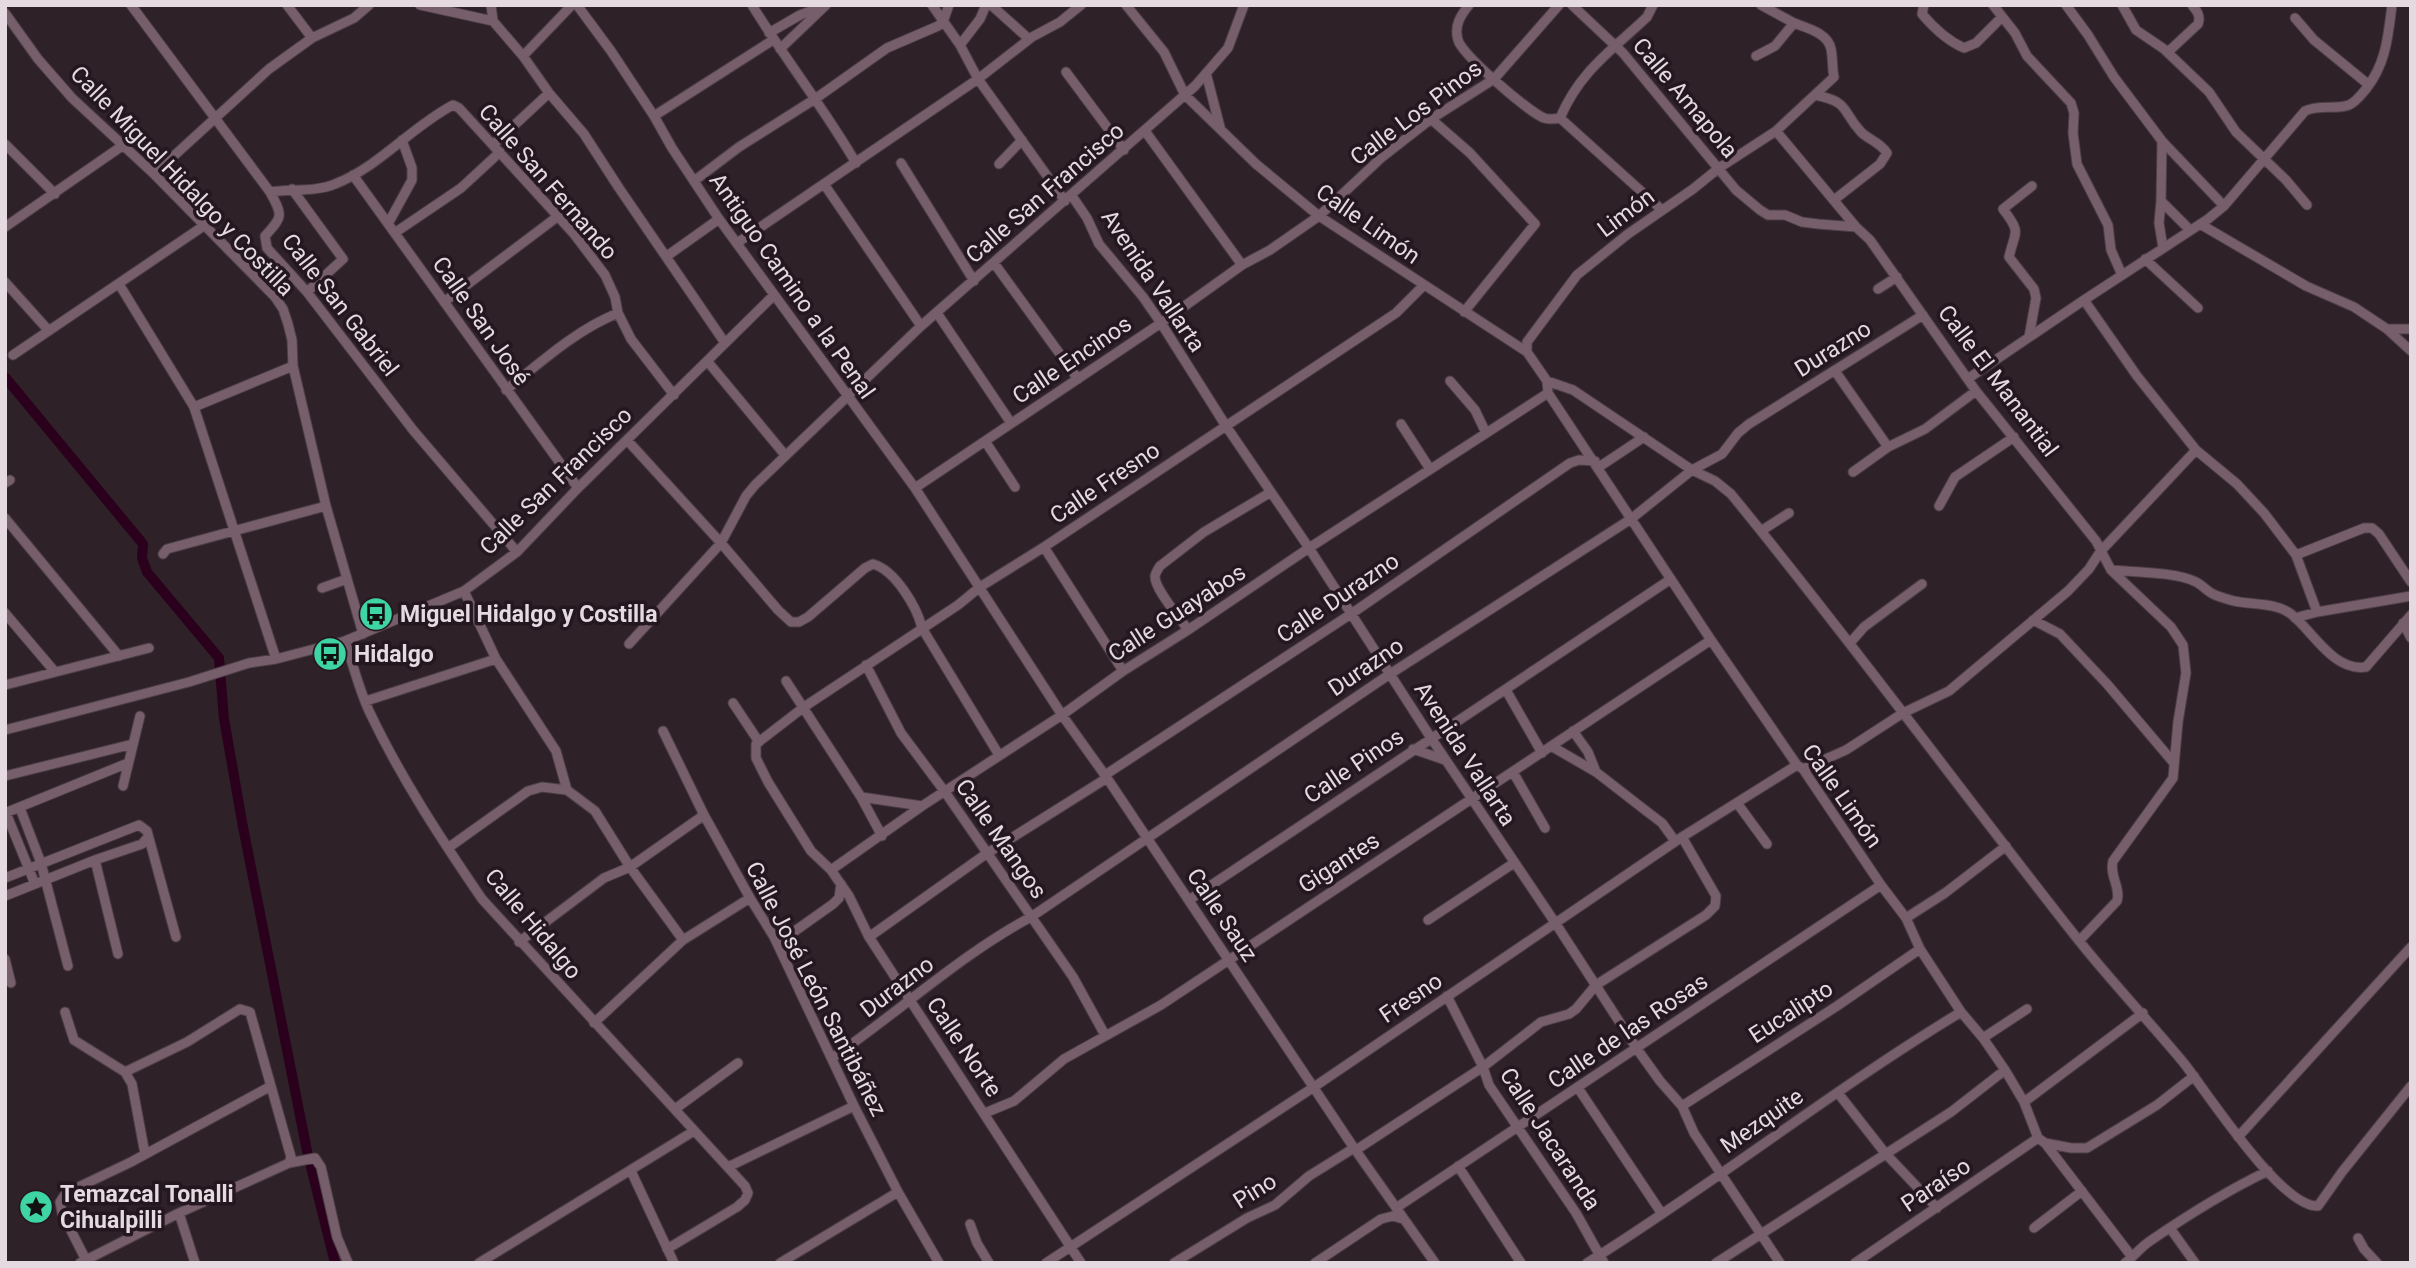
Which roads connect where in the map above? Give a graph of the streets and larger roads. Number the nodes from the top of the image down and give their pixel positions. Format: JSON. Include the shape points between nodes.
{"nodes":[{"id":1,"x":131,"y":5,"type":"edge"},
{"id":2,"x":287,"y":5,"type":"edge"},
{"id":3,"x":369,"y":5,"type":"edge"},
{"id":4,"x":420,"y":5,"type":"edge"},
{"id":5,"x":574,"y":5,"type":"edge"},
{"id":6,"x":752,"y":5,"type":"edge"},
{"id":7,"x":932,"y":5,"type":"edge"},
{"id":8,"x":949,"y":5,"type":"edge"},
{"id":9,"x":986,"y":5,"type":"edge"},
{"id":10,"x":991,"y":5,"type":"edge"},
{"id":11,"x":1081,"y":5,"type":"edge"},
{"id":12,"x":1126,"y":5,"type":"edge"},
{"id":13,"x":1244,"y":5,"type":"edge"},
{"id":14,"x":1469,"y":5,"type":"edge"},
{"id":15,"x":1559,"y":5,"type":"edge"},
{"id":16,"x":1572,"y":5,"type":"edge"},
{"id":17,"x":1653,"y":5,"type":"edge"},
{"id":18,"x":1761,"y":5,"type":"edge"},
{"id":19,"x":1775,"y":5,"type":"edge"},
{"id":20,"x":1924,"y":5,"type":"edge"},
{"id":21,"x":1993,"y":5,"type":"edge"},
{"id":22,"x":2066,"y":5,"type":"edge"},
{"id":23,"x":2122,"y":5,"type":"edge"},
{"id":24,"x":2192,"y":5,"type":"edge"},
{"id":25,"x":2392,"y":5,"type":"edge"},
{"id":26,"x":493,"y":6,"type":"edge"},
{"id":27,"x":823,"y":6,"type":"edge"},
{"id":28,"x":5,"y":13,"type":"edge"},
{"id":29,"x":466,"y":15,"type":"junction"},
{"id":30,"x":2002,"y":17,"type":"junction"},
{"id":31,"x":1784,"y":18,"type":"junction"},
{"id":32,"x":2295,"y":18,"type":"dead end"},
{"id":33,"x":493,"y":21,"type":"junction"},
{"id":34,"x":943,"y":23,"type":"junction"},
{"id":35,"x":1794,"y":23,"type":"junction"},
{"id":36,"x":771,"y":36,"type":"junction"},
{"id":37,"x":312,"y":38,"type":"junction"},
{"id":38,"x":1030,"y":39,"type":"junction"},
{"id":39,"x":960,"y":45,"type":"junction"},
{"id":40,"x":1617,"y":46,"type":"junction"},
{"id":41,"x":779,"y":49,"type":"junction"},
{"id":42,"x":2168,"y":52,"type":"junction"},
{"id":43,"x":523,"y":56,"type":"junction"},
{"id":44,"x":1756,"y":56,"type":"dead end"},
{"id":45,"x":1066,"y":72,"type":"dead end"},
{"id":46,"x":1206,"y":73,"type":"junction"},
{"id":47,"x":978,"y":79,"type":"junction"},
{"id":48,"x":1494,"y":79,"type":"junction"},
{"id":49,"x":2369,"y":85,"type":"junction"},
{"id":50,"x":549,"y":93,"type":"junction"},
{"id":51,"x":1185,"y":95,"type":"junction"},
{"id":52,"x":1815,"y":95,"type":"junction"},
{"id":53,"x":815,"y":99,"type":"junction"},
{"id":54,"x":654,"y":116,"type":"junction"},
{"id":55,"x":1560,"y":118,"type":"junction"},
{"id":56,"x":216,"y":119,"type":"junction"},
{"id":57,"x":1431,"y":119,"type":"junction"},
{"id":58,"x":1220,"y":129,"type":"junction"},
{"id":59,"x":1145,"y":131,"type":"junction"},
{"id":60,"x":1776,"y":131,"type":"junction"},
{"id":61,"x":401,"y":140,"type":"junction"},
{"id":62,"x":1023,"y":140,"type":"junction"},
{"id":63,"x":2162,"y":141,"type":"junction"},
{"id":64,"x":5,"y":144,"type":"edge"},
{"id":65,"x":122,"y":146,"type":"junction"},
{"id":66,"x":497,"y":148,"type":"junction"},
{"id":67,"x":1124,"y":150,"type":"junction"},
{"id":68,"x":2264,"y":160,"type":"junction"},
{"id":69,"x":856,"y":163,"type":"junction"},
{"id":70,"x":901,"y":163,"type":"dead end"},
{"id":71,"x":999,"y":164,"type":"dead end"},
{"id":72,"x":1718,"y":168,"type":"junction"},
{"id":73,"x":154,"y":174,"type":"junction"},
{"id":74,"x":354,"y":175,"type":"junction"},
{"id":75,"x":694,"y":181,"type":"junction"},
{"id":76,"x":824,"y":184,"type":"junction"},
{"id":77,"x":2032,"y":186,"type":"dead end"},
{"id":78,"x":292,"y":189,"type":"junction"},
{"id":79,"x":270,"y":192,"type":"junction"},
{"id":80,"x":55,"y":194,"type":"junction"},
{"id":81,"x":1069,"y":198,"type":"junction"},
{"id":82,"x":1835,"y":200,"type":"junction"},
{"id":83,"x":2161,"y":201,"type":"junction"},
{"id":84,"x":2307,"y":205,"type":"dead end"},
{"id":85,"x":2224,"y":206,"type":"junction"},
{"id":86,"x":1662,"y":210,"type":"junction"},
{"id":87,"x":1319,"y":215,"type":"junction"},
{"id":88,"x":557,"y":217,"type":"junction"},
{"id":89,"x":719,"y":219,"type":"junction"},
{"id":90,"x":389,"y":222,"type":"junction"},
{"id":91,"x":2200,"y":224,"type":"junction"},
{"id":92,"x":205,"y":225,"type":"junction"},
{"id":93,"x":5,"y":227,"type":"edge"},
{"id":94,"x":1856,"y":227,"type":"junction"},
{"id":95,"x":2190,"y":230,"type":"junction"},
{"id":96,"x":396,"y":232,"type":"junction"},
{"id":97,"x":737,"y":243,"type":"junction"},
{"id":98,"x":2163,"y":248,"type":"junction"},
{"id":99,"x":667,"y":256,"type":"junction"},
{"id":100,"x":2146,"y":259,"type":"junction"},
{"id":101,"x":994,"y":263,"type":"junction"},
{"id":102,"x":1242,"y":265,"type":"junction"},
{"id":103,"x":2122,"y":275,"type":"junction"},
{"id":104,"x":1897,"y":277,"type":"junction"},
{"id":105,"x":974,"y":281,"type":"junction"},
{"id":106,"x":5,"y":282,"type":"edge"},
{"id":107,"x":119,"y":284,"type":"junction"},
{"id":108,"x":1423,"y":286,"type":"junction"},
{"id":109,"x":1878,"y":289,"type":"dead end"},
{"id":110,"x":307,"y":292,"type":"junction"},
{"id":111,"x":774,"y":295,"type":"junction"},
{"id":112,"x":2084,"y":300,"type":"junction"},
{"id":113,"x":444,"y":302,"type":"junction"},
{"id":114,"x":2198,"y":308,"type":"dead end"},
{"id":115,"x":1464,"y":312,"type":"junction"},
{"id":116,"x":618,"y":313,"type":"junction"},
{"id":117,"x":937,"y":313,"type":"junction"},
{"id":118,"x":1923,"y":315,"type":"junction"},
{"id":119,"x":1161,"y":323,"type":"junction"},
{"id":120,"x":921,"y":326,"type":"junction"},
{"id":121,"x":2386,"y":329,"type":"junction"},
{"id":122,"x":2411,"y":329,"type":"edge"},
{"id":123,"x":49,"y":331,"type":"junction"},
{"id":124,"x":2029,"y":337,"type":"junction"},
{"id":125,"x":725,"y":342,"type":"junction"},
{"id":126,"x":2411,"y":351,"type":"edge"},
{"id":127,"x":1527,"y":352,"type":"junction"},
{"id":128,"x":13,"y":355,"type":"dead end"},
{"id":129,"x":708,"y":362,"type":"junction"},
{"id":130,"x":293,"y":366,"type":"junction"},
{"id":131,"x":1835,"y":371,"type":"junction"},
{"id":132,"x":1969,"y":378,"type":"junction"},
{"id":133,"x":1078,"y":379,"type":"junction"},
{"id":134,"x":1450,"y":381,"type":"dead end"},
{"id":135,"x":1547,"y":381,"type":"junction"},
{"id":136,"x":506,"y":390,"type":"junction"},
{"id":137,"x":1976,"y":391,"type":"junction"},
{"id":138,"x":1548,"y":393,"type":"junction"},
{"id":139,"x":674,"y":395,"type":"junction"},
{"id":140,"x":847,"y":397,"type":"junction"},
{"id":141,"x":194,"y":407,"type":"junction"},
{"id":142,"x":1011,"y":424,"type":"junction"},
{"id":143,"x":1401,"y":424,"type":"dead end"},
{"id":144,"x":1226,"y":426,"type":"junction"},
{"id":145,"x":1486,"y":433,"type":"junction"},
{"id":146,"x":1644,"y":437,"type":"junction"},
{"id":147,"x":2014,"y":438,"type":"junction"},
{"id":148,"x":627,"y":440,"type":"junction"},
{"id":149,"x":985,"y":441,"type":"junction"},
{"id":150,"x":1582,"y":442,"type":"junction"},
{"id":151,"x":1888,"y":447,"type":"junction"},
{"id":152,"x":2196,"y":450,"type":"junction"},
{"id":153,"x":785,"y":455,"type":"junction"},
{"id":154,"x":1570,"y":463,"type":"junction"},
{"id":155,"x":1597,"y":464,"type":"junction"},
{"id":156,"x":1430,"y":469,"type":"junction"},
{"id":157,"x":1692,"y":470,"type":"junction"},
{"id":158,"x":1853,"y":472,"type":"dead end"},
{"id":159,"x":578,"y":488,"type":"junction"},
{"id":160,"x":915,"y":488,"type":"junction"},
{"id":161,"x":1015,"y":488,"type":"dead end"},
{"id":162,"x":1271,"y":492,"type":"junction"},
{"id":163,"x":326,"y":506,"type":"junction"},
{"id":164,"x":1939,"y":506,"type":"dead end"},
{"id":165,"x":1789,"y":513,"type":"dead end"},
{"id":166,"x":5,"y":518,"type":"edge"},
{"id":167,"x":1631,"y":519,"type":"junction"},
{"id":168,"x":235,"y":531,"type":"junction"},
{"id":169,"x":1761,"y":531,"type":"junction"},
{"id":170,"x":721,"y":543,"type":"junction"},
{"id":171,"x":1044,"y":547,"type":"junction"},
{"id":172,"x":1309,"y":548,"type":"junction"},
{"id":173,"x":517,"y":552,"type":"junction"},
{"id":174,"x":2100,"y":552,"type":"junction"},
{"id":175,"x":163,"y":554,"type":"dead end"},
{"id":176,"x":2296,"y":555,"type":"junction"},
{"id":177,"x":2111,"y":570,"type":"junction"},
{"id":178,"x":347,"y":579,"type":"junction"},
{"id":179,"x":1671,"y":579,"type":"junction"},
{"id":180,"x":2411,"y":582,"type":"edge"},
{"id":181,"x":1922,"y":584,"type":"dead end"},
{"id":182,"x":980,"y":587,"type":"junction"},
{"id":183,"x":322,"y":588,"type":"dead end"},
{"id":184,"x":464,"y":591,"type":"junction"},
{"id":185,"x":2411,"y":596,"type":"edge"},
{"id":186,"x":2317,"y":612,"type":"junction"},
{"id":187,"x":5,"y":613,"type":"edge"},
{"id":188,"x":1351,"y":614,"type":"junction"},
{"id":189,"x":2411,"y":615,"type":"edge"},
{"id":190,"x":2295,"y":618,"type":"junction"},
{"id":191,"x":2033,"y":620,"type":"junction"},
{"id":192,"x":2403,"y":623,"type":"junction"},
{"id":193,"x":922,"y":628,"type":"junction"},
{"id":194,"x":1188,"y":630,"type":"junction"},
{"id":195,"x":363,"y":634,"type":"junction"},
{"id":196,"x":2411,"y":638,"type":"edge"},
{"id":197,"x":1711,"y":640,"type":"junction"},
{"id":198,"x":345,"y":641,"type":"junction"},
{"id":199,"x":1850,"y":643,"type":"junction"},
{"id":200,"x":629,"y":644,"type":"dead end"},
{"id":201,"x":149,"y":648,"type":"dead end"},
{"id":202,"x":119,"y":656,"type":"junction"},
{"id":203,"x":276,"y":659,"type":"junction"},
{"id":204,"x":496,"y":659,"type":"junction"},
{"id":205,"x":866,"y":665,"type":"junction"},
{"id":206,"x":1123,"y":671,"type":"junction"},
{"id":207,"x":55,"y":672,"type":"junction"},
{"id":208,"x":1390,"y":674,"type":"junction"},
{"id":209,"x":786,"y":681,"type":"dead end"},
{"id":210,"x":5,"y":685,"type":"edge"},
{"id":211,"x":1506,"y":690,"type":"junction"},
{"id":212,"x":366,"y":701,"type":"junction"},
{"id":213,"x":733,"y":702,"type":"dead end"},
{"id":214,"x":804,"y":707,"type":"junction"},
{"id":215,"x":1903,"y":713,"type":"junction"},
{"id":216,"x":1062,"y":715,"type":"junction"},
{"id":217,"x":140,"y":716,"type":"dead end"},
{"id":218,"x":5,"y":730,"type":"edge"},
{"id":219,"x":663,"y":731,"type":"dead end"},
{"id":220,"x":1573,"y":731,"type":"junction"},
{"id":221,"x":1431,"y":738,"type":"junction"},
{"id":222,"x":757,"y":743,"type":"junction"},
{"id":223,"x":133,"y":744,"type":"junction"},
{"id":224,"x":1551,"y":746,"type":"junction"},
{"id":225,"x":1413,"y":749,"type":"junction"},
{"id":226,"x":1542,"y":753,"type":"junction"},
{"id":227,"x":999,"y":755,"type":"junction"},
{"id":228,"x":1445,"y":760,"type":"junction"},
{"id":229,"x":2173,"y":762,"type":"junction"},
{"id":230,"x":128,"y":763,"type":"junction"},
{"id":231,"x":1800,"y":767,"type":"junction"},
{"id":232,"x":1513,"y":772,"type":"junction"},
{"id":233,"x":1596,"y":772,"type":"junction"},
{"id":234,"x":5,"y":776,"type":"edge"},
{"id":235,"x":1106,"y":777,"type":"junction"},
{"id":236,"x":123,"y":786,"type":"dead end"},
{"id":237,"x":567,"y":790,"type":"junction"},
{"id":238,"x":945,"y":792,"type":"junction"},
{"id":239,"x":861,"y":797,"type":"junction"},
{"id":240,"x":1471,"y":799,"type":"junction"},
{"id":241,"x":1737,"y":803,"type":"junction"},
{"id":242,"x":922,"y":806,"type":"junction"},
{"id":243,"x":20,"y":808,"type":"junction"},
{"id":244,"x":6,"y":813,"type":"edge"},
{"id":245,"x":704,"y":815,"type":"junction"},
{"id":246,"x":1545,"y":828,"type":"dead end"},
{"id":247,"x":882,"y":836,"type":"junction"},
{"id":248,"x":148,"y":837,"type":"junction"},
{"id":249,"x":1147,"y":838,"type":"junction"},
{"id":250,"x":1678,"y":839,"type":"junction"},
{"id":251,"x":1767,"y":844,"type":"dead end"},
{"id":252,"x":2006,"y":846,"type":"junction"},
{"id":253,"x":448,"y":848,"type":"junction"},
{"id":254,"x":986,"y":854,"type":"junction"},
{"id":255,"x":95,"y":860,"type":"junction"},
{"id":256,"x":41,"y":863,"type":"junction"},
{"id":257,"x":1514,"y":863,"type":"junction"},
{"id":258,"x":630,"y":867,"type":"junction"},
{"id":259,"x":29,"y":868,"type":"junction"},
{"id":260,"x":831,"y":870,"type":"junction"},
{"id":261,"x":5,"y":878,"type":"edge"},
{"id":262,"x":44,"y":880,"type":"junction"},
{"id":263,"x":35,"y":884,"type":"junction"},
{"id":264,"x":841,"y":884,"type":"junction"},
{"id":265,"x":1881,"y":885,"type":"junction"},
{"id":266,"x":5,"y":896,"type":"edge"},
{"id":267,"x":750,"y":898,"type":"junction"},
{"id":268,"x":1189,"y":900,"type":"junction"},
{"id":269,"x":833,"y":904,"type":"junction"},
{"id":270,"x":855,"y":910,"type":"junction"},
{"id":271,"x":1031,"y":917,"type":"junction"},
{"id":272,"x":1906,"y":918,"type":"junction"},
{"id":273,"x":1428,"y":920,"type":"dead end"},
{"id":274,"x":1556,"y":924,"type":"junction"},
{"id":275,"x":176,"y":937,"type":"dead end"},
{"id":276,"x":774,"y":937,"type":"junction"},
{"id":277,"x":869,"y":937,"type":"junction"},
{"id":278,"x":683,"y":940,"type":"junction"},
{"id":279,"x":2079,"y":941,"type":"junction"},
{"id":280,"x":519,"y":942,"type":"junction"},
{"id":281,"x":2411,"y":947,"type":"edge"},
{"id":282,"x":1920,"y":949,"type":"junction"},
{"id":283,"x":118,"y":954,"type":"dead end"},
{"id":284,"x":5,"y":959,"type":"edge"},
{"id":285,"x":1228,"y":959,"type":"junction"},
{"id":286,"x":68,"y":966,"type":"dead end"},
{"id":287,"x":11,"y":983,"type":"dead end"},
{"id":288,"x":1596,"y":985,"type":"junction"},
{"id":289,"x":1447,"y":996,"type":"junction"},
{"id":290,"x":910,"y":1000,"type":"junction"},
{"id":291,"x":2027,"y":1009,"type":"dead end"},
{"id":292,"x":65,"y":1012,"type":"dead end"},
{"id":293,"x":1961,"y":1012,"type":"junction"},
{"id":294,"x":2143,"y":1013,"type":"junction"},
{"id":295,"x":594,"y":1023,"type":"junction"},
{"id":296,"x":1105,"y":1035,"type":"junction"},
{"id":297,"x":1983,"y":1038,"type":"junction"},
{"id":298,"x":1637,"y":1049,"type":"junction"},
{"id":299,"x":832,"y":1058,"type":"junction"},
{"id":300,"x":737,"y":1063,"type":"dead end"},
{"id":301,"x":1482,"y":1067,"type":"junction"},
{"id":302,"x":2005,"y":1070,"type":"junction"},
{"id":303,"x":125,"y":1072,"type":"junction"},
{"id":304,"x":2194,"y":1076,"type":"junction"},
{"id":305,"x":271,"y":1086,"type":"junction"},
{"id":306,"x":2411,"y":1086,"type":"edge"},
{"id":307,"x":1314,"y":1087,"type":"junction"},
{"id":308,"x":1578,"y":1088,"type":"junction"},
{"id":309,"x":1838,"y":1093,"type":"junction"},
{"id":310,"x":2024,"y":1102,"type":"junction"},
{"id":311,"x":854,"y":1106,"type":"junction"},
{"id":312,"x":1682,"y":1106,"type":"junction"},
{"id":313,"x":675,"y":1109,"type":"junction"},
{"id":314,"x":985,"y":1112,"type":"junction"},
{"id":315,"x":1517,"y":1128,"type":"junction"},
{"id":316,"x":694,"y":1131,"type":"junction"},
{"id":317,"x":2238,"y":1137,"type":"junction"},
{"id":318,"x":2042,"y":1140,"type":"junction"},
{"id":319,"x":1355,"y":1149,"type":"junction"},
{"id":320,"x":1885,"y":1153,"type":"junction"},
{"id":321,"x":145,"y":1154,"type":"junction"},
{"id":322,"x":294,"y":1162,"type":"junction"},
{"id":323,"x":1458,"y":1166,"type":"junction"},
{"id":324,"x":728,"y":1167,"type":"junction"},
{"id":325,"x":631,"y":1171,"type":"junction"},
{"id":326,"x":2268,"y":1171,"type":"junction"},
{"id":327,"x":1722,"y":1173,"type":"junction"},
{"id":328,"x":2082,"y":1191,"type":"junction"},
{"id":329,"x":898,"y":1192,"type":"junction"},
{"id":330,"x":1393,"y":1205,"type":"junction"},
{"id":331,"x":1937,"y":1208,"type":"junction"},
{"id":332,"x":179,"y":1213,"type":"junction"},
{"id":333,"x":1662,"y":1214,"type":"junction"},
{"id":334,"x":1381,"y":1219,"type":"junction"},
{"id":335,"x":1403,"y":1219,"type":"junction"},
{"id":336,"x":970,"y":1224,"type":"dead end"},
{"id":337,"x":2034,"y":1228,"type":"dead end"},
{"id":338,"x":2170,"y":1228,"type":"junction"},
{"id":339,"x":1761,"y":1234,"type":"junction"},
{"id":340,"x":2358,"y":1238,"type":"dead end"},
{"id":341,"x":1070,"y":1246,"type":"junction"},
{"id":342,"x":667,"y":1249,"type":"junction"},
{"id":343,"x":106,"y":1251,"type":"junction"},
{"id":344,"x":1601,"y":1259,"type":"edge"},
{"id":345,"x":2129,"y":1260,"type":"edge"},
{"id":346,"x":83,"y":1261,"type":"edge"},
{"id":347,"x":111,"y":1263,"type":"edge"},
{"id":348,"x":195,"y":1263,"type":"edge"},
{"id":349,"x":348,"y":1263,"type":"edge"},
{"id":350,"x":480,"y":1263,"type":"edge"},
{"id":351,"x":674,"y":1263,"type":"edge"},
{"id":352,"x":780,"y":1263,"type":"edge"},
{"id":353,"x":939,"y":1263,"type":"edge"},
{"id":354,"x":989,"y":1263,"type":"edge"},
{"id":355,"x":1046,"y":1263,"type":"edge"},
{"id":356,"x":1081,"y":1263,"type":"edge"},
{"id":357,"x":1174,"y":1263,"type":"edge"},
{"id":358,"x":1315,"y":1263,"type":"edge"},
{"id":359,"x":1435,"y":1263,"type":"edge"},
{"id":360,"x":1521,"y":1263,"type":"edge"},
{"id":361,"x":1587,"y":1263,"type":"edge"},
{"id":362,"x":1716,"y":1263,"type":"edge"},
{"id":363,"x":1780,"y":1263,"type":"edge"},
{"id":364,"x":1855,"y":1263,"type":"edge"},
{"id":365,"x":2195,"y":1263,"type":"edge"},
{"id":366,"x":2377,"y":1263,"type":"edge"}],
"edges":[{"from":1,"to":56,"type":"street","name":"Calle San Gabriel"},
{"from":2,"to":37,"type":"street"},
{"from":3,"to":37,"type":"street","via":[[354,18]]},
{"from":4,"to":29,"type":"street"},
{"from":5,"to":43,"type":"street"},
{"from":5,"to":54,"type":"street","name":"Antiguo Camino a la Penal"},
{"from":6,"to":36,"type":"street"},
{"from":7,"to":34,"type":"street","name":"Avenida Vallarta"},
{"from":8,"to":34,"type":"street"},
{"from":9,"to":39,"type":"street"},
{"from":10,"to":38,"type":"street"},
{"from":11,"to":38,"type":"street"},
{"from":12,"to":51,"type":"street","name":"Calle Limón","via":[[1164,52]]},
{"from":13,"to":46,"type":"street","name":"Calle San Francisco","via":[[1228,48]]},
{"from":14,"to":48,"type":"street","via":[[1457,24],[1458,41]]},
{"from":15,"to":48,"type":"street","name":"Calle Los Pinos"},
{"from":16,"to":40,"type":"street","name":"Calle Amapola"},
{"from":17,"to":40,"type":"street"},
{"from":18,"to":31,"type":"street"},
{"from":19,"to":31,"type":"street"},
{"from":20,"to":30,"type":"street","via":[[1922,14],[1929,22],[1965,48]]},
{"from":21,"to":30,"type":"street"},
{"from":22,"to":63,"type":"street"},
{"from":23,"to":42,"type":"street","via":[[2136,30]]},
{"from":24,"to":42,"type":"street","via":[[2199,14],[2198,24]]},
{"from":25,"to":49,"type":"street","via":[[2386,52]]},
{"from":26,"to":29,"type":"street"},
{"from":26,"to":33,"type":"street"},
{"from":27,"to":36,"type":"street","via":[[800,15]]},
{"from":27,"to":41,"type":"street"},
{"from":28,"to":65,"type":"street","name":"Calle Miguel Hidalgo y Costilla","via":[[55,79]]},
{"from":29,"to":33,"type":"street"},
{"from":30,"to":103,"type":"street","via":[[2027,56],[2071,103],[2077,164],[2108,225],[2111,250]]},
{"from":31,"to":35,"type":"street"},
{"from":32,"to":49,"type":"street","via":[[2314,40]]},
{"from":33,"to":43,"type":"street"},
{"from":34,"to":39,"type":"street","name":"Avenida Vallarta"},
{"from":34,"to":53,"type":"street","via":[[892,44]]},
{"from":35,"to":44,"type":"street","via":[[1774,47]]},
{"from":35,"to":52,"type":"street","name":"Limón","via":[[1816,31],[1831,48],[1834,77]]},
{"from":36,"to":41,"type":"street"},
{"from":36,"to":54,"type":"street"},
{"from":37,"to":56,"type":"street","via":[[269,69]]},
{"from":38,"to":47,"type":"street"},
{"from":39,"to":47,"type":"street","name":"Avenida Vallarta"},
{"from":40,"to":55,"type":"street","via":[[1583,77]]},
{"from":40,"to":72,"type":"street","name":"Calle Amapola"},
{"from":41,"to":53,"type":"street"},
{"from":42,"to":68,"type":"street","via":[[2209,92],[2236,132]]},
{"from":43,"to":50,"type":"street"},
{"from":45,"to":67,"type":"street"},
{"from":46,"to":51,"type":"street","name":"Calle San Francisco"},
{"from":46,"to":58,"type":"street"},
{"from":47,"to":62,"type":"street","name":"Avenida Vallarta"},
{"from":47,"to":69,"type":"street"},
{"from":48,"to":55,"type":"street","via":[[1541,117]]},
{"from":48,"to":57,"type":"street","name":"Calle Los Pinos"},
{"from":49,"to":68,"type":"street","via":[[2347,106],[2305,111]]},
{"from":50,"to":66,"type":"street"},
{"from":50,"to":99,"type":"street","via":[[584,134]]},
{"from":51,"to":58,"type":"street","name":"Calle Limón"},
{"from":51,"to":59,"type":"street","name":"Calle San Francisco"},
{"from":52,"to":60,"type":"street","name":"Limón"},
{"from":52,"to":82,"type":"street","via":[[1840,102],[1864,134],[1887,153],[1881,164]]},
{"from":53,"to":69,"type":"street"},
{"from":53,"to":75,"type":"street"},
{"from":54,"to":75,"type":"street","name":"Antiguo Camino a la Penal"},
{"from":55,"to":86,"type":"street"},
{"from":56,"to":73,"type":"street"},
{"from":56,"to":79,"type":"street","name":"Calle San Gabriel"},
{"from":57,"to":87,"type":"street","name":"Calle Los Pinos"},
{"from":57,"to":115,"type":"street","via":[[1470,153],[1535,224]]},
{"from":58,"to":87,"type":"street","name":"Calle Limón"},
{"from":59,"to":67,"type":"street","name":"Calle San Francisco"},
{"from":59,"to":102,"type":"street"},
{"from":60,"to":72,"type":"street","name":"Limón"},
{"from":60,"to":82,"type":"street","name":"Calle El Manantial"},
{"from":61,"to":66,"type":"street","name":"Calle San Fernando","via":[[453,105]]},
{"from":61,"to":74,"type":"street"},
{"from":61,"to":90,"type":"street","via":[[412,180]]},
{"from":62,"to":71,"type":"street"},
{"from":62,"to":81,"type":"street","name":"Avenida Vallarta"},
{"from":63,"to":83,"type":"street"},
{"from":63,"to":85,"type":"street"},
{"from":64,"to":80,"type":"street"},
{"from":65,"to":73,"type":"street","name":"Calle Miguel Hidalgo y Costilla"},
{"from":65,"to":80,"type":"street"},
{"from":66,"to":88,"type":"street","name":"Calle San Fernando"},
{"from":66,"to":96,"type":"street","via":[[461,188]]},
{"from":67,"to":81,"type":"street","name":"Calle San Francisco"},
{"from":68,"to":84,"type":"street"},
{"from":68,"to":85,"type":"street"},
{"from":69,"to":76,"type":"street"},
{"from":70,"to":105,"type":"street"},
{"from":72,"to":86,"type":"street","name":"Limón"},
{"from":72,"to":94,"type":"street","name":"Calle Amapola","via":[[1736,190],[1768,215]]},
{"from":73,"to":92,"type":"street","name":"Calle Miguel Hidalgo y Costilla"},
{"from":74,"to":78,"type":"street","via":[[319,189]]},
{"from":74,"to":90,"type":"street","name":"Calle San José"},
{"from":75,"to":89,"type":"street","name":"Antiguo Camino a la Penal"},
{"from":76,"to":97,"type":"street"},
{"from":76,"to":120,"type":"street"},
{"from":77,"to":124,"type":"street","via":[[2003,209],[2017,234],[2009,257],[2036,298]]},
{"from":78,"to":79,"type":"street"},
{"from":78,"to":110,"type":"street","via":[[342,259]]},
{"from":79,"to":110,"type":"street","name":"Calle San Gabriel","via":[[280,219],[265,236],[267,248]]},
{"from":80,"to":93,"type":"street"},
{"from":81,"to":101,"type":"street","name":"Calle San Francisco"},
{"from":81,"to":119,"type":"street","name":"Avenida Vallarta","via":[[1087,218],[1104,252]]},
{"from":82,"to":94,"type":"street","name":"Calle El Manantial"},
{"from":83,"to":95,"type":"street"},
{"from":83,"to":98,"type":"street"},
{"from":85,"to":91,"type":"street"},
{"from":86,"to":127,"type":"street","name":"Limón","via":[[1571,281],[1527,342]]},
{"from":87,"to":102,"type":"street","name":"Calle Encinos"},
{"from":87,"to":108,"type":"street","name":"Calle Limón"},
{"from":88,"to":113,"type":"street"},
{"from":88,"to":116,"type":"street","name":"Calle San Fernando","via":[[605,275]]},
{"from":89,"to":97,"type":"street","name":"Antiguo Camino a la Penal"},
{"from":89,"to":99,"type":"street"},
{"from":90,"to":96,"type":"street","name":"Calle San José"},
{"from":91,"to":95,"type":"street"},
{"from":91,"to":121,"type":"street"},
{"from":92,"to":107,"type":"street"},
{"from":92,"to":130,"type":"street","name":"Calle Miguel Hidalgo y Costilla","via":[[283,309],[292,340]]},
{"from":94,"to":104,"type":"street","name":"Calle El Manantial"},
{"from":95,"to":98,"type":"street"},
{"from":96,"to":113,"type":"street","name":"Calle San José"},
{"from":97,"to":111,"type":"street","name":"Antiguo Camino a la Penal"},
{"from":98,"to":100,"type":"street"},
{"from":99,"to":125,"type":"street"},
{"from":100,"to":103,"type":"street"},
{"from":100,"to":114,"type":"street"},
{"from":101,"to":105,"type":"street","name":"Calle San Francisco"},
{"from":101,"to":133,"type":"street"},
{"from":102,"to":119,"type":"street","name":"Calle Encinos"},
{"from":103,"to":112,"type":"street"},
{"from":104,"to":109,"type":"street"},
{"from":104,"to":118,"type":"street","name":"Calle El Manantial"},
{"from":105,"to":117,"type":"street","name":"Calle San Francisco"},
{"from":106,"to":123,"type":"street"},
{"from":107,"to":123,"type":"street"},
{"from":107,"to":141,"type":"street"},
{"from":108,"to":115,"type":"street","name":"Calle Limón"},
{"from":108,"to":144,"type":"street","name":"Calle Fresno","via":[[1396,313]]},
{"from":110,"to":173,"type":"street","name":"Calle San Gabriel","via":[[413,430]]},
{"from":111,"to":125,"type":"street","name":"Calle San Francisco"},
{"from":111,"to":140,"type":"street","name":"Antiguo Camino a la Penal"},
{"from":112,"to":124,"type":"street"},
{"from":112,"to":152,"type":"street"},
{"from":113,"to":136,"type":"street","name":"Calle San José"},
{"from":115,"to":127,"type":"street","name":"Calle Limón"},
{"from":116,"to":136,"type":"street","via":[[578,334]]},
{"from":116,"to":139,"type":"street","name":"Calle San Fernando","via":[[631,339]]},
{"from":117,"to":120,"type":"street","name":"Calle San Francisco"},
{"from":117,"to":142,"type":"street"},
{"from":118,"to":131,"type":"street","name":"Durazno"},
{"from":118,"to":132,"type":"street","name":"Calle El Manantial"},
{"from":119,"to":133,"type":"street","name":"Calle Encinos"},
{"from":119,"to":144,"type":"street","name":"Avenida Vallarta"},
{"from":120,"to":140,"type":"street","name":"Calle San Francisco"},
{"from":121,"to":122,"type":"street"},
{"from":121,"to":126,"type":"street"},
{"from":123,"to":128,"type":"street"},
{"from":124,"to":132,"type":"street"},
{"from":125,"to":129,"type":"street","name":"Calle San Francisco"},
{"from":127,"to":135,"type":"street","name":"Calle Limón"},
{"from":129,"to":139,"type":"street","name":"Calle San Francisco"},
{"from":129,"to":153,"type":"street"},
{"from":130,"to":141,"type":"street"},
{"from":130,"to":163,"type":"street","name":"Calle Miguel Hidalgo y Costilla"},
{"from":131,"to":151,"type":"street"},
{"from":131,"to":157,"type":"street","name":"Durazno","via":[[1749,424],[1723,454]]},
{"from":132,"to":137,"type":"street","name":"Calle El Manantial"},
{"from":133,"to":142,"type":"street","name":"Calle Encinos"},
{"from":134,"to":145,"type":"street","via":[[1475,410]]},
{"from":135,"to":138,"type":"street","name":"Calle Limón"},
{"from":135,"to":146,"type":"street","via":[[1573,390]]},
{"from":136,"to":159,"type":"street","name":"Calle San José"},
{"from":137,"to":147,"type":"street","name":"Calle El Manantial"},
{"from":137,"to":151,"type":"street","via":[[1925,429]]},
{"from":138,"to":145,"type":"street","name":"Calle Guayabos"},
{"from":138,"to":150,"type":"street","name":"Calle Limón"},
{"from":139,"to":148,"type":"street","name":"Calle San Francisco"},
{"from":140,"to":153,"type":"street","name":"Calle San Francisco"},
{"from":140,"to":160,"type":"street","name":"Antiguo Camino a la Penal"},
{"from":141,"to":168,"type":"street"},
{"from":142,"to":149,"type":"street","name":"Calle Encinos"},
{"from":143,"to":156,"type":"street"},
{"from":144,"to":162,"type":"street","name":"Avenida Vallarta"},
{"from":144,"to":171,"type":"street","name":"Calle Fresno"},
{"from":145,"to":156,"type":"street","name":"Calle Guayabos"},
{"from":146,"to":155,"type":"street"},
{"from":146,"to":157,"type":"street"},
{"from":147,"to":164,"type":"street","via":[[1955,477]]},
{"from":147,"to":174,"type":"street","name":"Calle El Manantial"},
{"from":148,"to":159,"type":"street","name":"Calle San Francisco"},
{"from":148,"to":170,"type":"street"},
{"from":149,"to":160,"type":"street","name":"Calle Encinos"},
{"from":149,"to":161,"type":"street"},
{"from":150,"to":154,"type":"street"},
{"from":150,"to":155,"type":"street","name":"Calle Limón"},
{"from":151,"to":158,"type":"street"},
{"from":152,"to":174,"type":"street","name":"Fresno"},
{"from":152,"to":176,"type":"street","via":[[2237,484]]},
{"from":153,"to":170,"type":"street","name":"Calle San Francisco","via":[[746,496]]},
{"from":154,"to":155,"type":"street"},
{"from":154,"to":188,"type":"street","name":"Calle Durazno"},
{"from":155,"to":167,"type":"street","name":"Calle Limón"},
{"from":156,"to":172,"type":"street","name":"Calle Guayabos"},
{"from":157,"to":167,"type":"street","name":"Durazno"},
{"from":157,"to":169,"type":"street","via":[[1731,494]]},
{"from":159,"to":173,"type":"street","name":"Calle San Francisco"},
{"from":160,"to":182,"type":"street","name":"Antiguo Camino a la Penal"},
{"from":162,"to":172,"type":"street","name":"Avenida Vallarta"},
{"from":162,"to":194,"type":"street","via":[[1204,532],[1160,566],[1157,585]]},
{"from":163,"to":168,"type":"street"},
{"from":163,"to":178,"type":"street","name":"Calle Miguel Hidalgo y Costilla"},
{"from":165,"to":169,"type":"street"},
{"from":166,"to":202,"type":"street"},
{"from":167,"to":179,"type":"street","name":"Calle Limón"},
{"from":167,"to":208,"type":"street","name":"Durazno"},
{"from":168,"to":175,"type":"street","via":[[167,549]]},
{"from":168,"to":203,"type":"street"},
{"from":169,"to":199,"type":"street"},
{"from":170,"to":193,"type":"street","via":[[791,622],[808,617],[873,564],[886,571],[904,592],[918,611]]},
{"from":170,"to":200,"type":"street","name":"Calle San Francisco"},
{"from":171,"to":182,"type":"street","name":"Calle Fresno"},
{"from":171,"to":206,"type":"street"},
{"from":172,"to":188,"type":"street","name":"Avenida Vallarta"},
{"from":172,"to":194,"type":"street","name":"Calle Guayabos"},
{"from":173,"to":184,"type":"street","name":"Calle San Francisco"},
{"from":174,"to":177,"type":"street","name":"Calle El Manantial"},
{"from":174,"to":191,"type":"street","name":"Fresno","via":[[2068,591]]},
{"from":176,"to":180,"type":"street","via":[[2372,528]]},
{"from":176,"to":186,"type":"street"},
{"from":177,"to":190,"type":"street","via":[[2182,577],[2214,595],[2280,609]]},
{"from":177,"to":229,"type":"street","name":"Calle El Manantial","via":[[2171,628],[2185,655]]},
{"from":178,"to":183,"type":"street"},
{"from":178,"to":195,"type":"street","name":"Calle Miguel Hidalgo y Costilla"},
{"from":179,"to":197,"type":"street","name":"Calle Limón"},
{"from":179,"to":211,"type":"street","name":"Calle Pinos"},
{"from":181,"to":199,"type":"street","via":[[1864,627]]},
{"from":182,"to":193,"type":"street","name":"Calle Fresno"},
{"from":182,"to":216,"type":"street","name":"Calle Sauz"},
{"from":184,"to":195,"type":"street","name":"Calle San Francisco"},
{"from":184,"to":204,"type":"street"},
{"from":185,"to":186,"type":"street"},
{"from":186,"to":190,"type":"street"},
{"from":187,"to":207,"type":"street"},
{"from":188,"to":208,"type":"street","name":"Avenida Vallarta"},
{"from":188,"to":235,"type":"street","name":"Calle Durazno"},
{"from":189,"to":192,"type":"street"},
{"from":190,"to":192,"type":"street","via":[[2323,649],[2360,668],[2367,667]]},
{"from":191,"to":215,"type":"street","name":"Fresno","via":[[1949,691]]},
{"from":191,"to":229,"type":"street","via":[[2060,634]]},
{"from":192,"to":196,"type":"street"},
{"from":193,"to":205,"type":"street","name":"Calle Fresno"},
{"from":193,"to":227,"type":"street"},
{"from":194,"to":206,"type":"street","name":"Calle Guayabos"},
{"from":195,"to":198,"type":"street","name":"Calle San Francisco"},
{"from":197,"to":220,"type":"street","name":"Gigantes"},
{"from":197,"to":231,"type":"street","name":"Calle Limón"},
{"from":198,"to":203,"type":"street","name":"Calle San Francisco"},
{"from":198,"to":212,"type":"street","name":"Calle Hidalgo"},
{"from":199,"to":215,"type":"street"},
{"from":201,"to":202,"type":"street"},
{"from":202,"to":207,"type":"street"},
{"from":203,"to":218,"type":"street","name":"Calle San Francisco"},
{"from":204,"to":212,"type":"street"},
{"from":204,"to":237,"type":"street","via":[[556,751]]},
{"from":205,"to":214,"type":"street","name":"Calle Fresno"},
{"from":205,"to":238,"type":"street","name":"Calle Mangos","via":[[901,733]]},
{"from":206,"to":216,"type":"street","name":"Calle Guayabos"},
{"from":207,"to":210,"type":"street"},
{"from":208,"to":221,"type":"street","name":"Avenida Vallarta"},
{"from":208,"to":249,"type":"street","name":"Durazno"},
{"from":209,"to":214,"type":"street"},
{"from":211,"to":221,"type":"street","name":"Calle Pinos"},
{"from":211,"to":226,"type":"street"},
{"from":212,"to":253,"type":"street","name":"Calle Hidalgo","via":[[397,766]]},
{"from":213,"to":222,"type":"street","name":"Calle Norte"},
{"from":214,"to":222,"type":"street","name":"Calle Fresno"},
{"from":214,"to":239,"type":"street"},
{"from":215,"to":231,"type":"street","name":"Fresno","via":[[1846,750]]},
{"from":215,"to":252,"type":"street"},
{"from":216,"to":227,"type":"street","name":"Calle Guayabos"},
{"from":216,"to":235,"type":"street","name":"Calle Sauz"},
{"from":217,"to":223,"type":"street"},
{"from":219,"to":245,"type":"street","name":"Calle José León Santibáñez"},
{"from":220,"to":224,"type":"street","name":"Gigantes"},
{"from":220,"to":233,"type":"street"},
{"from":221,"to":225,"type":"street","name":"Calle Pinos"},
{"from":221,"to":228,"type":"street","name":"Avenida Vallarta"},
{"from":222,"to":260,"type":"street","name":"Calle Norte","via":[[756,758],[768,782],[811,851]]},
{"from":223,"to":230,"type":"street"},
{"from":223,"to":234,"type":"street"},
{"from":224,"to":226,"type":"street","name":"Gigantes"},
{"from":224,"to":233,"type":"street"},
{"from":225,"to":228,"type":"street"},
{"from":225,"to":268,"type":"street","name":"Calle Pinos"},
{"from":226,"to":232,"type":"street","name":"Gigantes"},
{"from":227,"to":238,"type":"street","name":"Calle Guayabos"},
{"from":228,"to":240,"type":"street","name":"Avenida Vallarta"},
{"from":229,"to":279,"type":"street","via":[[2171,782],[2111,864],[2119,898]]},
{"from":230,"to":236,"type":"street"},
{"from":230,"to":243,"type":"street"},
{"from":231,"to":241,"type":"street","name":"Fresno"},
{"from":231,"to":265,"type":"street","name":"Calle Limón"},
{"from":232,"to":240,"type":"street","name":"Gigantes"},
{"from":232,"to":246,"type":"street"},
{"from":233,"to":250,"type":"street"},
{"from":235,"to":249,"type":"street","name":"Calle Sauz"},
{"from":235,"to":254,"type":"street","name":"Calle Durazno"},
{"from":237,"to":253,"type":"street","via":[[542,787],[528,791]]},
{"from":237,"to":258,"type":"street","via":[[595,811]]},
{"from":238,"to":242,"type":"street","name":"Calle Guayabos"},
{"from":238,"to":254,"type":"street","name":"Calle Mangos"},
{"from":239,"to":242,"type":"street"},
{"from":239,"to":247,"type":"street"},
{"from":240,"to":257,"type":"street","name":"Avenida Vallarta"},
{"from":240,"to":285,"type":"street","name":"Gigantes"},
{"from":241,"to":250,"type":"street","name":"Fresno"},
{"from":241,"to":251,"type":"street"},
{"from":242,"to":247,"type":"street","name":"Calle Guayabos"},
{"from":243,"to":244,"type":"street"},
{"from":243,"to":256,"type":"street"},
{"from":244,"to":259,"type":"street"},
{"from":245,"to":258,"type":"street"},
{"from":245,"to":267,"type":"street","name":"Calle José León Santibáñez"},
{"from":247,"to":260,"type":"street","name":"Calle Guayabos"},
{"from":248,"to":255,"type":"street","via":[[142,844]]},
{"from":248,"to":256,"type":"street","via":[[143,827],[133,826]]},
{"from":248,"to":275,"type":"street"},
{"from":249,"to":268,"type":"street","name":"Calle Sauz"},
{"from":249,"to":271,"type":"street","name":"Durazno"},
{"from":250,"to":274,"type":"street","name":"Fresno"},
{"from":250,"to":288,"type":"street","name":"Pino","via":[[1716,896],[1715,906]]},
{"from":252,"to":272,"type":"street"},
{"from":252,"to":279,"type":"street"},
{"from":253,"to":280,"type":"street","name":"Calle Hidalgo","via":[[482,899]]},
{"from":254,"to":271,"type":"street","name":"Calle Mangos"},
{"from":254,"to":277,"type":"street","name":"Calle Durazno"},
{"from":255,"to":262,"type":"street"},
{"from":255,"to":283,"type":"street"},
{"from":256,"to":259,"type":"street"},
{"from":256,"to":262,"type":"street"},
{"from":257,"to":273,"type":"street"},
{"from":257,"to":274,"type":"street","name":"Avenida Vallarta"},
{"from":258,"to":278,"type":"street"},
{"from":258,"to":280,"type":"street","via":[[604,878]]},
{"from":259,"to":261,"type":"street"},
{"from":259,"to":263,"type":"street"},
{"from":260,"to":264,"type":"street","name":"Calle Norte"},
{"from":262,"to":263,"type":"street"},
{"from":262,"to":286,"type":"street"},
{"from":263,"to":266,"type":"street"},
{"from":264,"to":269,"type":"street"},
{"from":264,"to":270,"type":"street","name":"Calle Norte"},
{"from":265,"to":272,"type":"street","name":"Calle Limón"},
{"from":265,"to":298,"type":"street","name":"Calle de las Rosas"},
{"from":267,"to":276,"type":"street","name":"Calle José León Santibáñez"},
{"from":267,"to":278,"type":"street"},
{"from":268,"to":285,"type":"street","name":"Calle Sauz"},
{"from":269,"to":270,"type":"street"},
{"from":269,"to":276,"type":"street","via":[[786,936]]},
{"from":270,"to":277,"type":"street","name":"Calle Norte"},
{"from":271,"to":290,"type":"street","name":"Durazno","via":[[1001,933]]},
{"from":271,"to":296,"type":"street","name":"Calle Mangos","via":[[1073,977]]},
{"from":272,"to":282,"type":"street","name":"Calle Limón"},
{"from":274,"to":288,"type":"street","name":"Avenida Vallarta"},
{"from":274,"to":289,"type":"street","name":"Fresno"},
{"from":276,"to":299,"type":"street","name":"Calle José León Santibáñez"},
{"from":277,"to":290,"type":"street","name":"Calle Norte"},
{"from":278,"to":295,"type":"street"},
{"from":279,"to":294,"type":"street"},
{"from":280,"to":295,"type":"street","name":"Calle Hidalgo"},
{"from":281,"to":317,"type":"street"},
{"from":282,"to":293,"type":"street","name":"Calle Limón"},
{"from":282,"to":312,"type":"street","name":"Eucalipto"},
{"from":284,"to":287,"type":"street"},
{"from":285,"to":296,"type":"street","name":"Gigantes","via":[[1161,1005]]},
{"from":285,"to":307,"type":"street","name":"Calle Sauz"},
{"from":288,"to":298,"type":"street","name":"Avenida Vallarta"},
{"from":288,"to":301,"type":"street","name":"Pino","via":[[1576,1009],[1541,1023]]},
{"from":289,"to":301,"type":"street","name":"Calle Jacaranda"},
{"from":289,"to":307,"type":"street","name":"Fresno"},
{"from":290,"to":299,"type":"street","name":"Durazno"},
{"from":290,"to":314,"type":"street","name":"Calle Norte"},
{"from":291,"to":297,"type":"street"},
{"from":292,"to":303,"type":"street","via":[[74,1040]]},
{"from":293,"to":297,"type":"street","name":"Calle Limón"},
{"from":293,"to":309,"type":"street","name":"Mezquite"},
{"from":294,"to":304,"type":"street"},
{"from":294,"to":310,"type":"street"},
{"from":295,"to":313,"type":"street","name":"Calle Hidalgo"},
{"from":296,"to":314,"type":"street","name":"Gigantes","via":[[1063,1059],[1014,1101]]},
{"from":297,"to":302,"type":"street","name":"Calle Limón"},
{"from":298,"to":308,"type":"street","name":"Calle de las Rosas"},
{"from":298,"to":312,"type":"street","name":"Avenida Vallarta"},
{"from":299,"to":311,"type":"street","name":"Calle José León Santibáñez"},
{"from":300,"to":313,"type":"street"},
{"from":301,"to":315,"type":"street","name":"Calle Jacaranda"},
{"from":301,"to":319,"type":"street","name":"Pino"},
{"from":302,"to":310,"type":"street","name":"Calle Limón"},
{"from":302,"to":320,"type":"street","via":[[1951,1112]]},
{"from":303,"to":305,"type":"street","via":[[240,1009],[250,1012]]},
{"from":303,"to":321,"type":"street","via":[[132,1084]]},
{"from":304,"to":317,"type":"street"},
{"from":304,"to":318,"type":"street","via":[[2087,1148],[2071,1149]]},
{"from":305,"to":321,"type":"street"},
{"from":305,"to":322,"type":"street"},
{"from":306,"to":326,"type":"street","via":[[2318,1206],[2289,1193]]},
{"from":307,"to":319,"type":"street","name":"Calle Sauz"},
{"from":307,"to":341,"type":"street","name":"Fresno"},
{"from":308,"to":315,"type":"street","name":"Calle de las Rosas"},
{"from":308,"to":333,"type":"street"},
{"from":309,"to":320,"type":"street"},
{"from":309,"to":327,"type":"street","name":"Mezquite"},
{"from":310,"to":318,"type":"street","name":"Calle Limón"},
{"from":311,"to":324,"type":"street"},
{"from":311,"to":329,"type":"street","name":"Calle José León Santibáñez"},
{"from":312,"to":327,"type":"street","name":"Avenida Vallarta","via":[[1694,1133]]},
{"from":313,"to":316,"type":"street","name":"Calle Hidalgo"},
{"from":314,"to":341,"type":"street","name":"Calle Norte"},
{"from":315,"to":323,"type":"street","name":"Calle de las Rosas"},
{"from":315,"to":344,"type":"street","name":"Calle Jacaranda","via":[[1576,1213]]},
{"from":316,"to":324,"type":"street","name":"Calle Hidalgo"},
{"from":316,"to":325,"type":"street"},
{"from":317,"to":326,"type":"street"},
{"from":318,"to":328,"type":"street","name":"Calle Limón"},
{"from":318,"to":331,"type":"street","name":"Paraíso"},
{"from":319,"to":330,"type":"street","name":"Calle Sauz"},
{"from":319,"to":357,"type":"street","name":"Pino","via":[[1308,1176],[1275,1205]]},
{"from":320,"to":331,"type":"street"},
{"from":320,"to":339,"type":"street"},
{"from":321,"to":346,"type":"street","via":[[66,1194],[60,1202]]},
{"from":322,"to":332,"type":"street"},
{"from":322,"to":349,"type":"street","via":[[314,1158],[321,1167],[337,1237]]},
{"from":323,"to":330,"type":"street","name":"Calle de las Rosas"},
{"from":323,"to":360,"type":"street"},
{"from":324,"to":342,"type":"street","name":"Calle Hidalgo","via":[[745,1186],[745,1200]]},
{"from":325,"to":342,"type":"street"},
{"from":325,"to":350,"type":"street"},
{"from":326,"to":338,"type":"street"},
{"from":327,"to":333,"type":"street","name":"Mezquite"},
{"from":327,"to":339,"type":"street","name":"Avenida Vallarta"},
{"from":328,"to":337,"type":"street"},
{"from":328,"to":345,"type":"street","name":"Calle Limón"},
{"from":329,"to":352,"type":"street"},
{"from":329,"to":353,"type":"street","name":"Calle José León Santibáñez"},
{"from":330,"to":334,"type":"street"},
{"from":330,"to":335,"type":"street","name":"Calle Sauz"},
{"from":331,"to":364,"type":"street","name":"Paraíso"},
{"from":332,"to":343,"type":"street"},
{"from":332,"to":348,"type":"street"},
{"from":333,"to":344,"type":"street","name":"Mezquite"},
{"from":334,"to":335,"type":"street"},
{"from":334,"to":358,"type":"street"},
{"from":335,"to":359,"type":"street","name":"Calle Sauz"},
{"from":336,"to":354,"type":"street"},
{"from":338,"to":345,"type":"street"},
{"from":338,"to":365,"type":"street"},
{"from":339,"to":362,"type":"street"},
{"from":339,"to":363,"type":"street","name":"Avenida Vallarta"},
{"from":340,"to":366,"type":"street"},
{"from":341,"to":355,"type":"street","name":"Fresno"},
{"from":341,"to":356,"type":"street","name":"Calle Norte"},
{"from":342,"to":351,"type":"street"},
{"from":343,"to":346,"type":"street"},
{"from":343,"to":347,"type":"street"},
{"from":344,"to":361,"type":"street","name":"Mezquite"}]}
